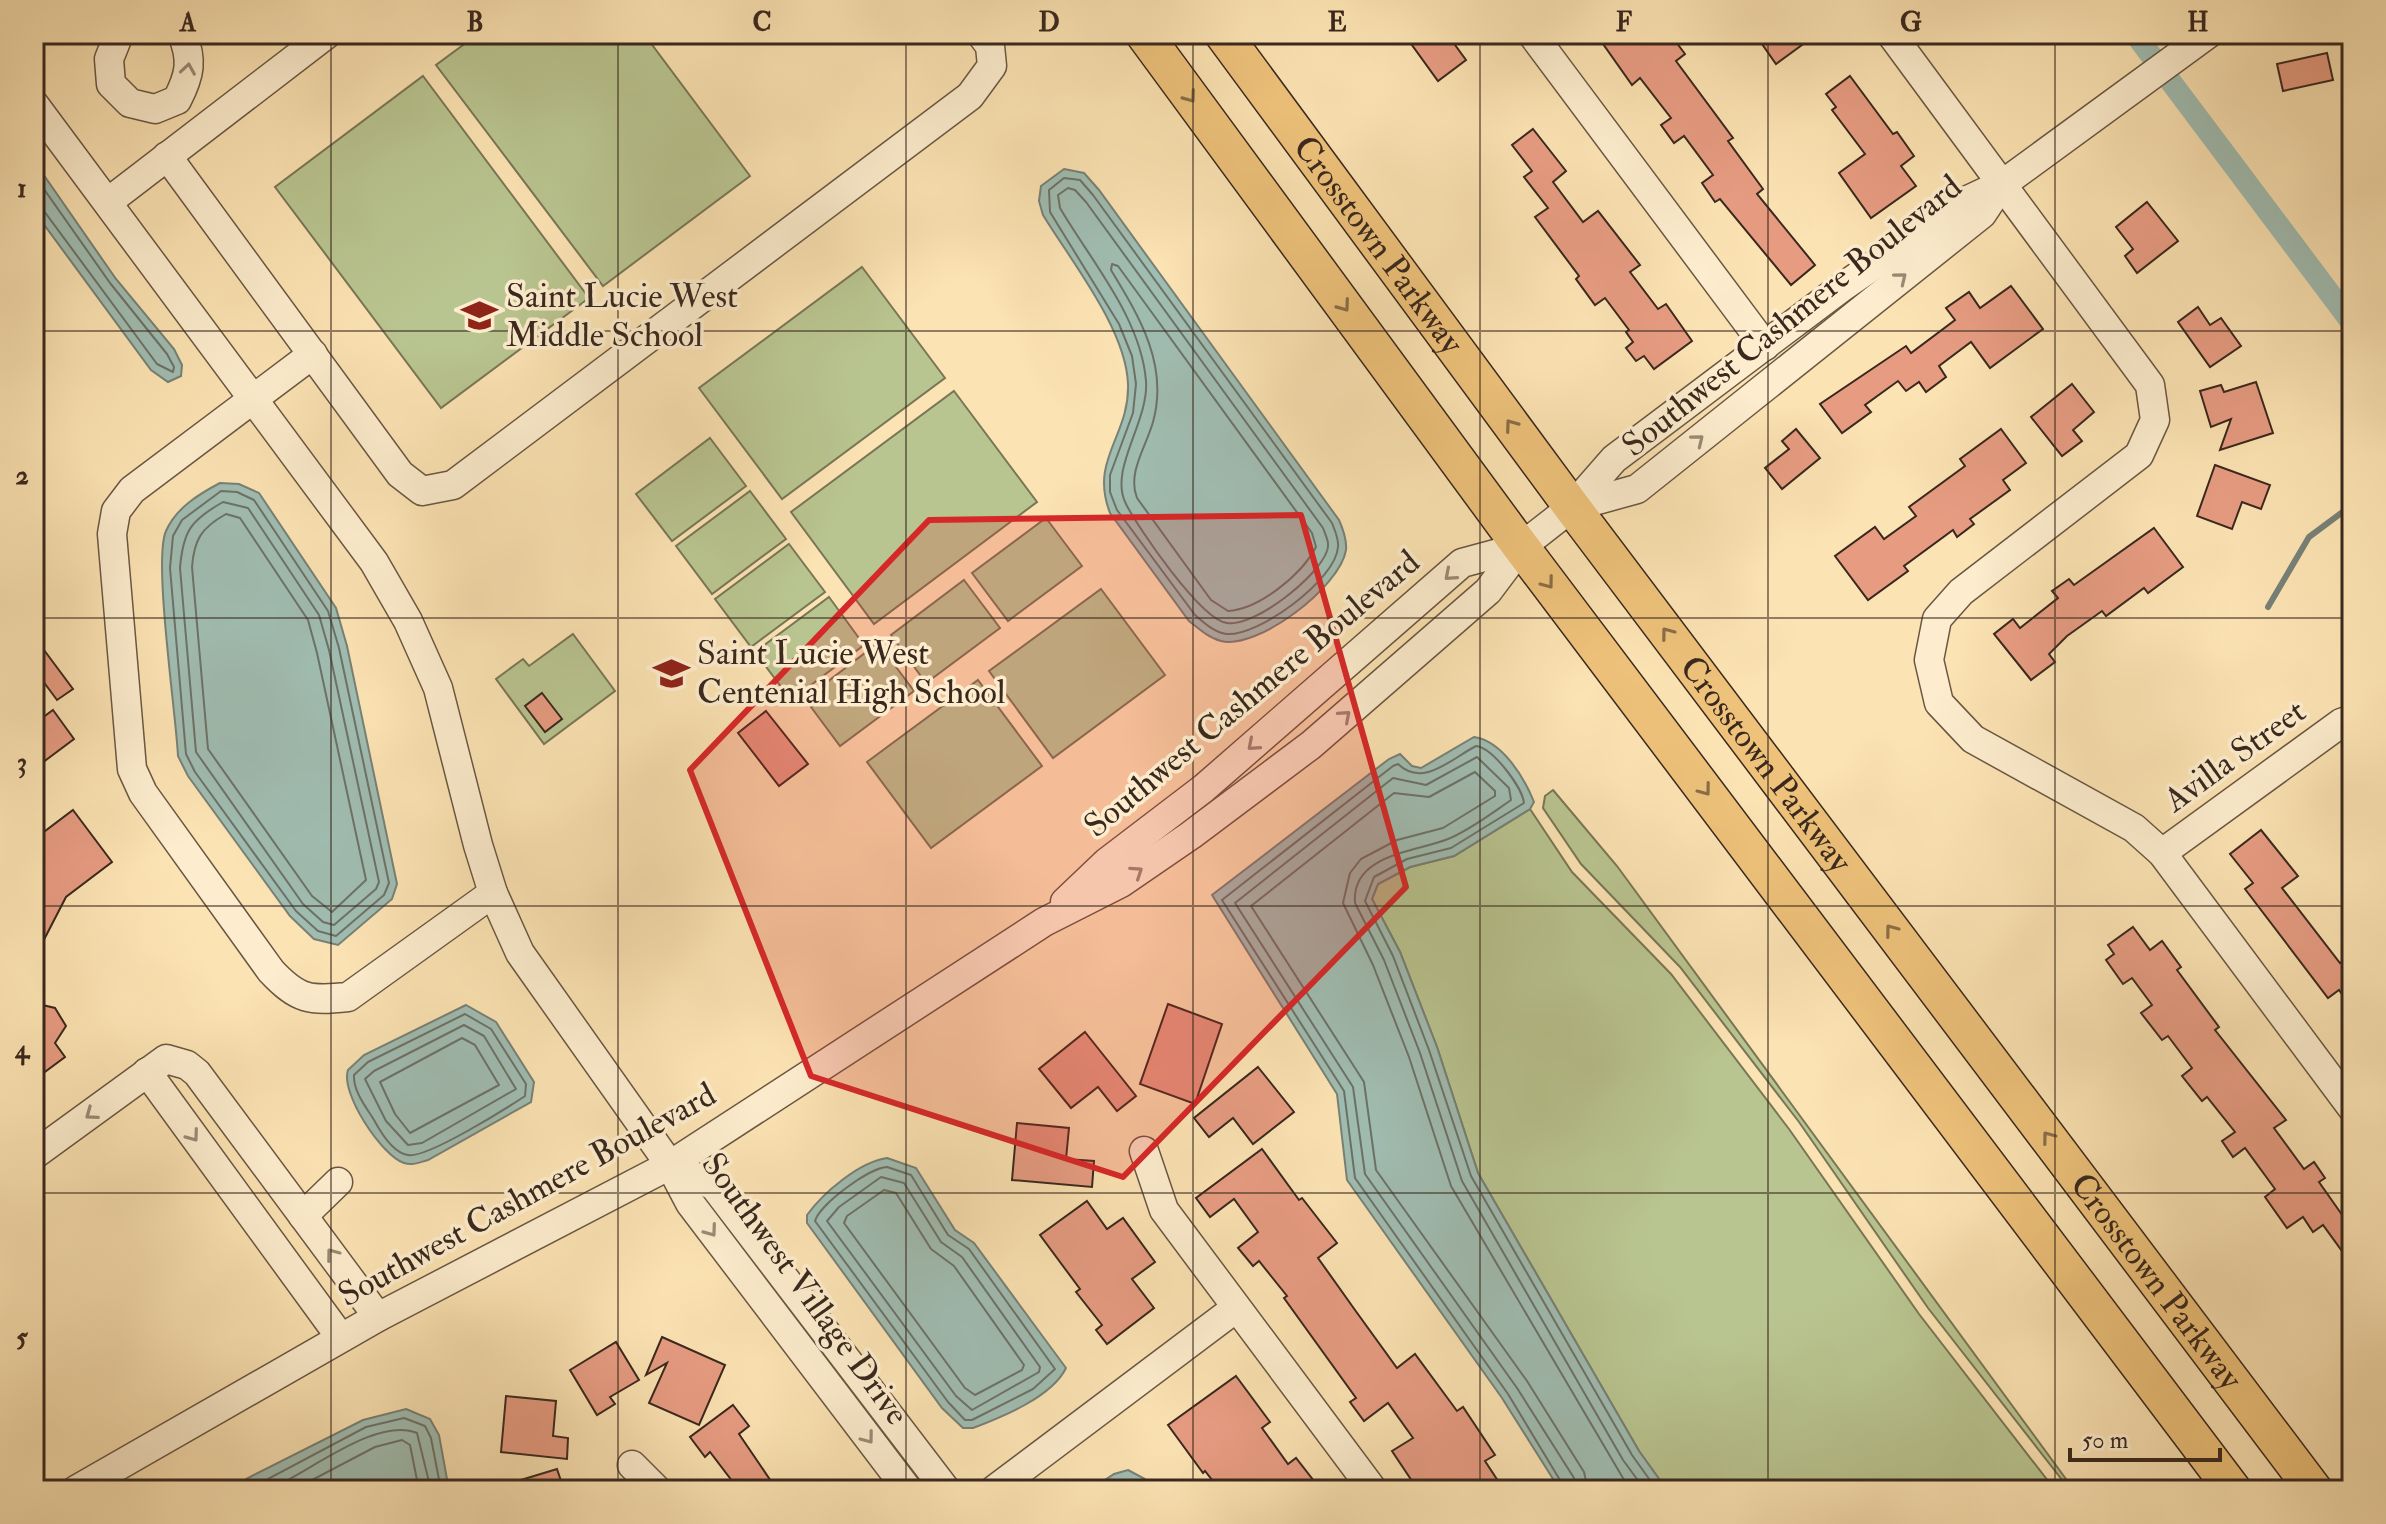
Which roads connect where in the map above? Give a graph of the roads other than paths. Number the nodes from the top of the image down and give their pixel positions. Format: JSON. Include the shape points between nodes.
{"nodes":[{"id":1,"x":119,"y":34,"type":"edge"},
{"id":2,"x":182,"y":34,"type":"edge"},
{"id":3,"x":327,"y":34,"type":"edge"},
{"id":4,"x":981,"y":34,"type":"edge"},
{"id":5,"x":1144,"y":34,"type":"edge"},
{"id":6,"x":1223,"y":34,"type":"edge"},
{"id":7,"x":1532,"y":34,"type":"edge"},
{"id":8,"x":1891,"y":34,"type":"edge"},
{"id":9,"x":2208,"y":34,"type":"edge"},
{"id":10,"x":34,"y":104,"type":"edge"},
{"id":11,"x":167,"y":156,"type":"junction"},
{"id":12,"x":2004,"y":183,"type":"junction"},
{"id":13,"x":108,"y":202,"type":"junction"},
{"id":14,"x":1765,"y":346,"type":"junction"},
{"id":15,"x":313,"y":354,"type":"junction"},
{"id":16,"x":255,"y":399,"type":"junction"},
{"id":17,"x":1572,"y":507,"type":"junction"},
{"id":18,"x":1521,"y":547,"type":"junction"},
{"id":19,"x":2352,"y":719,"type":"edge"},
{"id":20,"x":2162,"y":853,"type":"junction"},
{"id":21,"x":493,"y":893,"type":"junction"},
{"id":22,"x":1044,"y":922,"type":"junction"},
{"id":23,"x":147,"y":1072,"type":"junction"},
{"id":24,"x":2352,"y":1108,"type":"edge"},
{"id":25,"x":1144,"y":1151,"type":"dead end"},
{"id":26,"x":34,"y":1155,"type":"edge"},
{"id":27,"x":670,"y":1165,"type":"junction"},
{"id":28,"x":338,"y":1182,"type":"dead end"},
{"id":29,"x":303,"y":1216,"type":"junction"},
{"id":30,"x":1236,"y":1308,"type":"junction"},
{"id":31,"x":378,"y":1317,"type":"junction"},
{"id":32,"x":341,"y":1338,"type":"junction"},
{"id":33,"x":632,"y":1465,"type":"dead end"},
{"id":34,"x":76,"y":1490,"type":"edge"},
{"id":35,"x":657,"y":1490,"type":"edge"},
{"id":36,"x":908,"y":1490,"type":"edge"},
{"id":37,"x":946,"y":1490,"type":"edge"},
{"id":38,"x":994,"y":1490,"type":"edge"},
{"id":39,"x":1373,"y":1490,"type":"edge"},
{"id":40,"x":2233,"y":1490,"type":"edge"},
{"id":41,"x":2314,"y":1490,"type":"edge"}],
"edges":[{"from":1,"to":2,"type":"street","one_way":true,"via":[[109,59],[111,84],[130,103],[155,109],[177,100],[188,79],[191,54]]},
{"from":3,"to":11,"type":"street"},
{"from":4,"to":15,"type":"street","via":[[990,46],[992,66],[970,96],[453,485],[422,491],[400,474]]},
{"from":5,"to":18,"type":"main road","name":"Crosstown Parkway","one_way":true},
{"from":17,"to":6,"type":"main road","name":"Crosstown Parkway","one_way":true},
{"from":7,"to":14,"type":"street"},
{"from":8,"to":12,"type":"street"},
{"from":9,"to":12,"type":"street","name":"Southwest Cashmere Boulevard"},
{"from":10,"to":13,"type":"street"},
{"from":11,"to":13,"type":"street"},
{"from":11,"to":15,"type":"street"},
{"from":12,"to":14,"type":"street","name":"Southwest Cashmere Boulevard","via":[[1968,200]]},
{"from":17,"to":12,"type":"street","name":"Southwest Cashmere Boulevard","one_way":true,"via":[[1637,489],[1982,214]]},
{"from":12,"to":20,"type":"street","via":[[2150,385],[2155,420],[2139,455],[1961,592],[1937,619],[1929,660],[1939,703],[1973,739],[2134,828]]},
{"from":13,"to":16,"type":"street"},
{"from":14,"to":17,"type":"street","name":"Southwest Cashmere Boulevard","via":[[1614,459]]},
{"from":15,"to":16,"type":"street"},
{"from":16,"to":21,"type":"street","via":[[374,562],[408,621],[438,688]]},
{"from":16,"to":21,"type":"street","via":[[132,490],[116,511],[112,534],[132,769],[143,793],[292,993],[319,1000],[348,997]]},
{"from":17,"to":18,"type":"street","name":"Southwest Cashmere Boulevard"},
{"from":41,"to":17,"type":"main road","name":"Crosstown Parkway","one_way":true},
{"from":22,"to":18,"type":"street","name":"Southwest Cashmere Boulevard","one_way":true,"via":[[1133,875],[1311,745],[1488,591]]},
{"from":18,"to":22,"type":"street","name":"Southwest Cashmere Boulevard","one_way":true,"via":[[1462,563],[1204,788],[1107,862]]},
{"from":18,"to":40,"type":"main road","name":"Crosstown Parkway","one_way":true},
{"from":19,"to":20,"type":"street","name":"Avilla Street"},
{"from":20,"to":24,"type":"street"},
{"from":21,"to":27,"type":"street","via":[[520,953]]},
{"from":22,"to":27,"type":"street","name":"Southwest Cashmere Boulevard"},
{"from":23,"to":26,"type":"street","one_way":true},
{"from":23,"to":29,"type":"street","via":[[166,1059],[197,1073]]},
{"from":23,"to":32,"type":"street","one_way":true},
{"from":25,"to":30,"type":"street","via":[[1164,1210]]},
{"from":27,"to":31,"type":"street","name":"Southwest Cashmere Boulevard"},
{"from":27,"to":36,"type":"street","name":"Southwest Village Drive","one_way":true,"via":[[690,1203]]},
{"from":27,"to":37,"type":"street","name":"Southwest Village Drive","via":[[714,1186]]},
{"from":28,"to":29,"type":"street"},
{"from":31,"to":29,"type":"street","one_way":true},
{"from":30,"to":38,"type":"street"},
{"from":30,"to":39,"type":"street"},
{"from":31,"to":32,"type":"street","name":"Southwest Cashmere Boulevard"},
{"from":32,"to":34,"type":"street","name":"Southwest Cashmere Boulevard"},
{"from":33,"to":35,"type":"street"}]}
